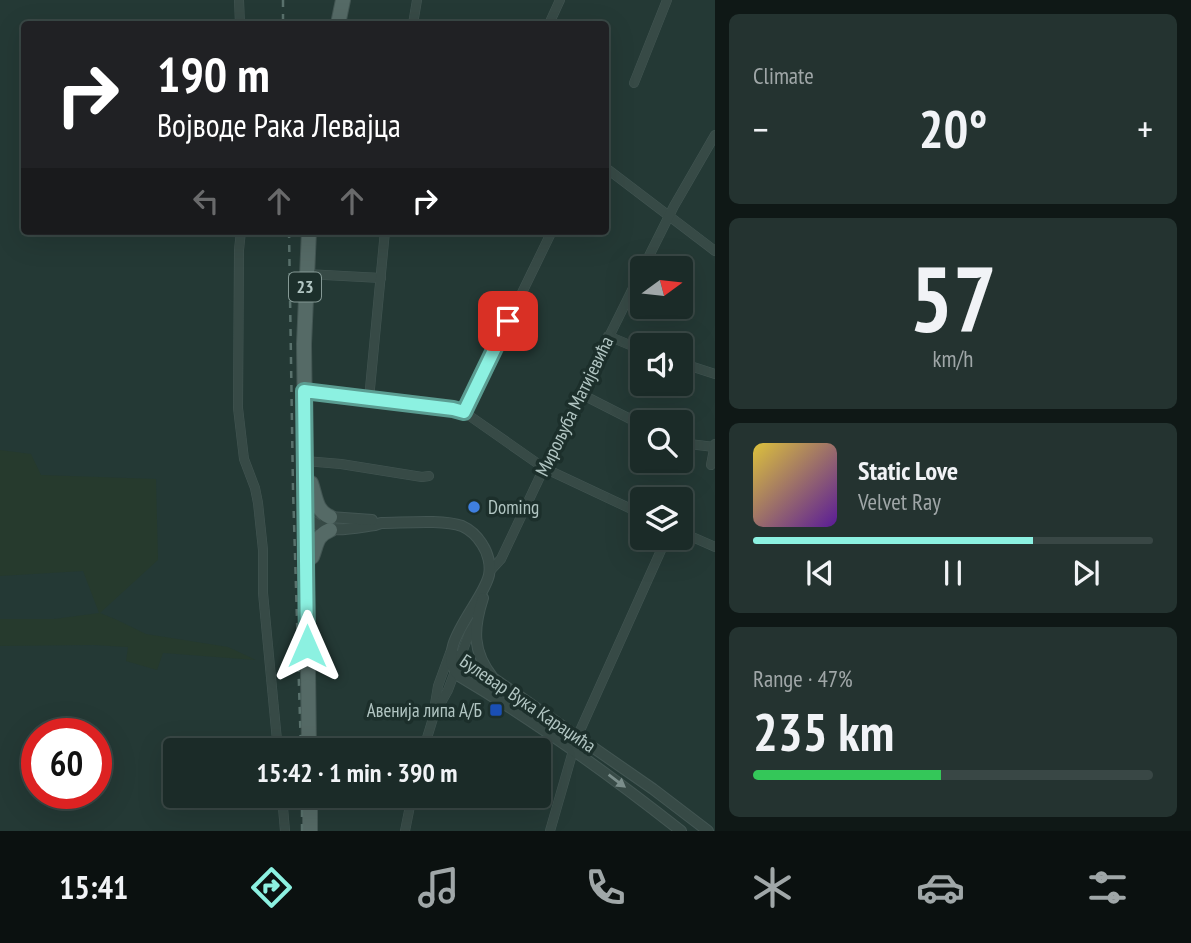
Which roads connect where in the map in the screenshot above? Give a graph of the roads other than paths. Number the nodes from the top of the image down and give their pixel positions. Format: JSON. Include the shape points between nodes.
{"nodes":[{"id":1,"x":239,"y":0,"type":"edge"},
{"id":2,"x":343,"y":0,"type":"edge"},
{"id":3,"x":417,"y":0,"type":"edge"},
{"id":4,"x":560,"y":0,"type":"edge"},
{"id":5,"x":667,"y":0,"type":"edge"},
{"id":6,"x":240,"y":21,"type":"edge"},
{"id":7,"x":339,"y":21,"type":"edge"},
{"id":8,"x":414,"y":21,"type":"edge"},
{"id":9,"x":550,"y":21,"type":"edge"},
{"id":10,"x":634,"y":83,"type":"dead end"},
{"id":11,"x":715,"y":135,"type":"edge"},
{"id":12,"x":609,"y":170,"type":"edge"},
{"id":13,"x":669,"y":216,"type":"junction"},
{"id":14,"x":241,"y":235,"type":"edge"},
{"id":15,"x":309,"y":235,"type":"edge"},
{"id":16,"x":385,"y":235,"type":"edge"},
{"id":17,"x":550,"y":235,"type":"edge"},
{"id":18,"x":715,"y":251,"type":"edge"},
{"id":19,"x":649,"y":256,"type":"edge"},
{"id":20,"x":306,"y":274,"type":"junction"},
{"id":21,"x":381,"y":278,"type":"junction"},
{"id":22,"x":630,"y":294,"type":"edge"},
{"id":23,"x":608,"y":336,"type":"junction"},
{"id":24,"x":630,"y":345,"type":"edge"},
{"id":25,"x":693,"y":367,"type":"edge"},
{"id":26,"x":715,"y":374,"type":"edge"},
{"id":27,"x":304,"y":391,"type":"junction"},
{"id":28,"x":581,"y":394,"type":"junction"},
{"id":29,"x":369,"y":399,"type":"junction"},
{"id":30,"x":464,"y":412,"type":"junction"},
{"id":31,"x":630,"y":419,"type":"edge"},
{"id":32,"x":693,"y":444,"type":"edge"},
{"id":33,"x":715,"y":445,"type":"edge"},
{"id":34,"x":712,"y":465,"type":"dead end"},
{"id":35,"x":305,"y":467,"type":"junction"},
{"id":36,"x":544,"y":468,"type":"junction"},
{"id":37,"x":429,"y":476,"type":"dead end"},
{"id":38,"x":630,"y":508,"type":"edge"},
{"id":39,"x":308,"y":522,"type":"junction"},
{"id":40,"x":330,"y":523,"type":"junction"},
{"id":41,"x":693,"y":537,"type":"edge"},
{"id":42,"x":715,"y":547,"type":"edge"},
{"id":43,"x":661,"y":550,"type":"edge"},
{"id":44,"x":306,"y":567,"type":"junction"},
{"id":45,"x":490,"y":571,"type":"junction"},
{"id":46,"x":484,"y":588,"type":"junction"},
{"id":47,"x":476,"y":622,"type":"junction"},
{"id":48,"x":455,"y":655,"type":"junction"},
{"id":49,"x":455,"y":672,"type":"junction"},
{"id":50,"x":493,"y":678,"type":"junction"},
{"id":51,"x":434,"y":715,"type":"junction"},
{"id":52,"x":578,"y":735,"type":"junction"},
{"id":53,"x":277,"y":738,"type":"edge"},
{"id":54,"x":309,"y":738,"type":"edge"},
{"id":55,"x":427,"y":738,"type":"edge"},
{"id":56,"x":573,"y":751,"type":"junction"},
{"id":57,"x":283,"y":808,"type":"edge"},
{"id":58,"x":310,"y":808,"type":"edge"},
{"id":59,"x":410,"y":808,"type":"edge"},
{"id":60,"x":285,"y":831,"type":"edge"},
{"id":61,"x":310,"y":831,"type":"edge"},
{"id":62,"x":405,"y":831,"type":"edge"},
{"id":63,"x":550,"y":831,"type":"edge"},
{"id":64,"x":681,"y":831,"type":"edge"},
{"id":65,"x":708,"y":831,"type":"edge"}],
"edges":[{"from":1,"to":6,"type":"street"},
{"from":2,"to":7,"type":"main road"},
{"from":3,"to":8,"type":"street"},
{"from":4,"to":9,"type":"street"},
{"from":5,"to":10,"type":"street"},
{"from":11,"to":13,"type":"street","name":"Мирољуба Матијевића"},
{"from":12,"to":13,"type":"street"},
{"from":13,"to":18,"type":"street"},
{"from":13,"to":19,"type":"street","name":"Мирољуба Матијевића"},
{"from":14,"to":53,"type":"street","via":[[238,408],[244,459],[259,515]]},
{"from":15,"to":20,"type":"main road","number":"23"},
{"from":16,"to":21,"type":"street"},
{"from":17,"to":30,"type":"street"},
{"from":20,"to":21,"type":"street"},
{"from":20,"to":27,"type":"main road","number":"23"},
{"from":21,"to":29,"type":"street"},
{"from":22,"to":23,"type":"street","name":"Мирољуба Матијевића"},
{"from":23,"to":24,"type":"street"},
{"from":23,"to":28,"type":"street","name":"Мирољуба Матијевића"},
{"from":25,"to":26,"type":"street"},
{"from":27,"to":29,"type":"street"},
{"from":27,"to":35,"type":"main road","number":"23"},
{"from":28,"to":31,"type":"street"},
{"from":28,"to":36,"type":"street","name":"Мирољуба Матијевића"},
{"from":29,"to":30,"type":"street"},
{"from":30,"to":36,"type":"street"},
{"from":32,"to":33,"type":"street"},
{"from":33,"to":34,"type":"street"},
{"from":35,"to":37,"type":"street","via":[[341,464]]},
{"from":35,"to":39,"type":"main road","number":"23"},
{"from":35,"to":40,"type":"main road","via":[[320,511]]},
{"from":36,"to":38,"type":"street"},
{"from":36,"to":45,"type":"street","name":"Мирољуба Матијевића","via":[[501,559]]},
{"from":39,"to":40,"type":"street"},
{"from":39,"to":44,"type":"main road","number":"23"},
{"from":40,"to":44,"type":"main road","via":[[318,537]]},
{"from":40,"to":45,"type":"street","via":[[371,520],[462,526],[481,542]]},
{"from":41,"to":42,"type":"street"},
{"from":43,"to":52,"type":"street"},
{"from":44,"to":54,"type":"main road","number":"23"},
{"from":45,"to":46,"type":"street","name":"Мирољуба Матијевића"},
{"from":46,"to":47,"type":"street"},
{"from":46,"to":48,"type":"street","name":"Мирољуба Матијевића","via":[[463,623]]},
{"from":47,"to":48,"type":"street"},
{"from":47,"to":50,"type":"street","via":[[479,651]]},
{"from":48,"to":49,"type":"street","name":"Булевар Вука Караџића"},
{"from":48,"to":50,"type":"street","name":"Булевар Вука Караџића"},
{"from":48,"to":51,"type":"street","via":[[438,687]]},
{"from":49,"to":51,"type":"street"},
{"from":49,"to":56,"type":"street","name":"Булевар Вука Караџића"},
{"from":50,"to":52,"type":"street","name":"Булевар Вука Караџића"},
{"from":51,"to":55,"type":"street"},
{"from":52,"to":65,"type":"street","name":"Булевар Вука Караџића"},
{"from":56,"to":63,"type":"street"},
{"from":56,"to":64,"type":"street","name":"Булевар Вука Караџића","one_way":true},
{"from":57,"to":60,"type":"street"},
{"from":58,"to":61,"type":"main road"},
{"from":59,"to":62,"type":"street"}]}
